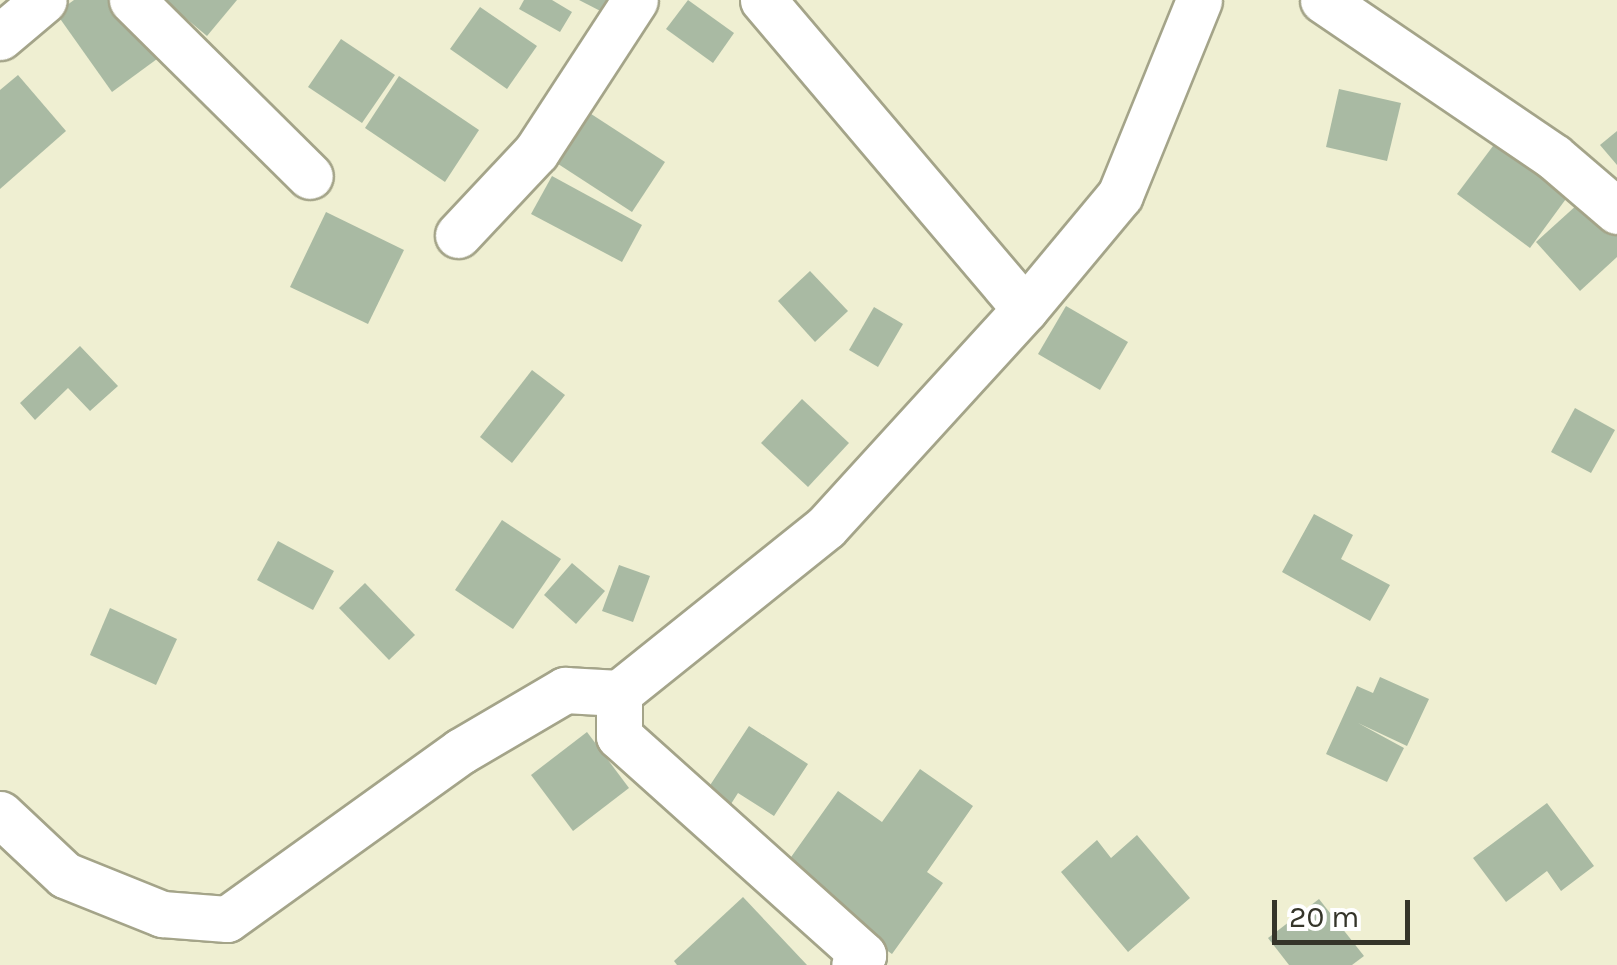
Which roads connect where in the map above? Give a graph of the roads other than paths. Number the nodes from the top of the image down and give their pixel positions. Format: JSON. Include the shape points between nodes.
{"nodes":[{"id":1,"x":44,"y":0,"type":"edge"},
{"id":2,"x":132,"y":0,"type":"edge"},
{"id":3,"x":636,"y":0,"type":"edge"},
{"id":4,"x":764,"y":0,"type":"edge"},
{"id":5,"x":1323,"y":0,"type":"edge"},
{"id":6,"x":1194,"y":9,"type":"edge"},
{"id":7,"x":0,"y":37,"type":"edge"},
{"id":8,"x":310,"y":176,"type":"dead end"},
{"id":9,"x":1617,"y":211,"type":"edge"},
{"id":10,"x":458,"y":235,"type":"dead end"},
{"id":11,"x":1025,"y":309,"type":"junction"},
{"id":12,"x":620,"y":693,"type":"junction"},
{"id":13,"x":0,"y":814,"type":"edge"},
{"id":14,"x":869,"y":962,"type":"edge"}],
"edges":[{"from":1,"to":7,"type":"street"},
{"from":2,"to":8,"type":"street"},
{"from":3,"to":10,"type":"street","via":[[536,152]]},
{"from":4,"to":11,"type":"street"},
{"from":5,"to":9,"type":"street","via":[[1554,157]]},
{"from":6,"to":11,"type":"street","via":[[1120,195]]},
{"from":11,"to":12,"type":"street","via":[[826,527]]},
{"from":12,"to":13,"type":"street","via":[[564,690],[461,751],[227,919],[162,914],[65,874]]},
{"from":12,"to":14,"type":"street","via":[[618,736]]}]}
